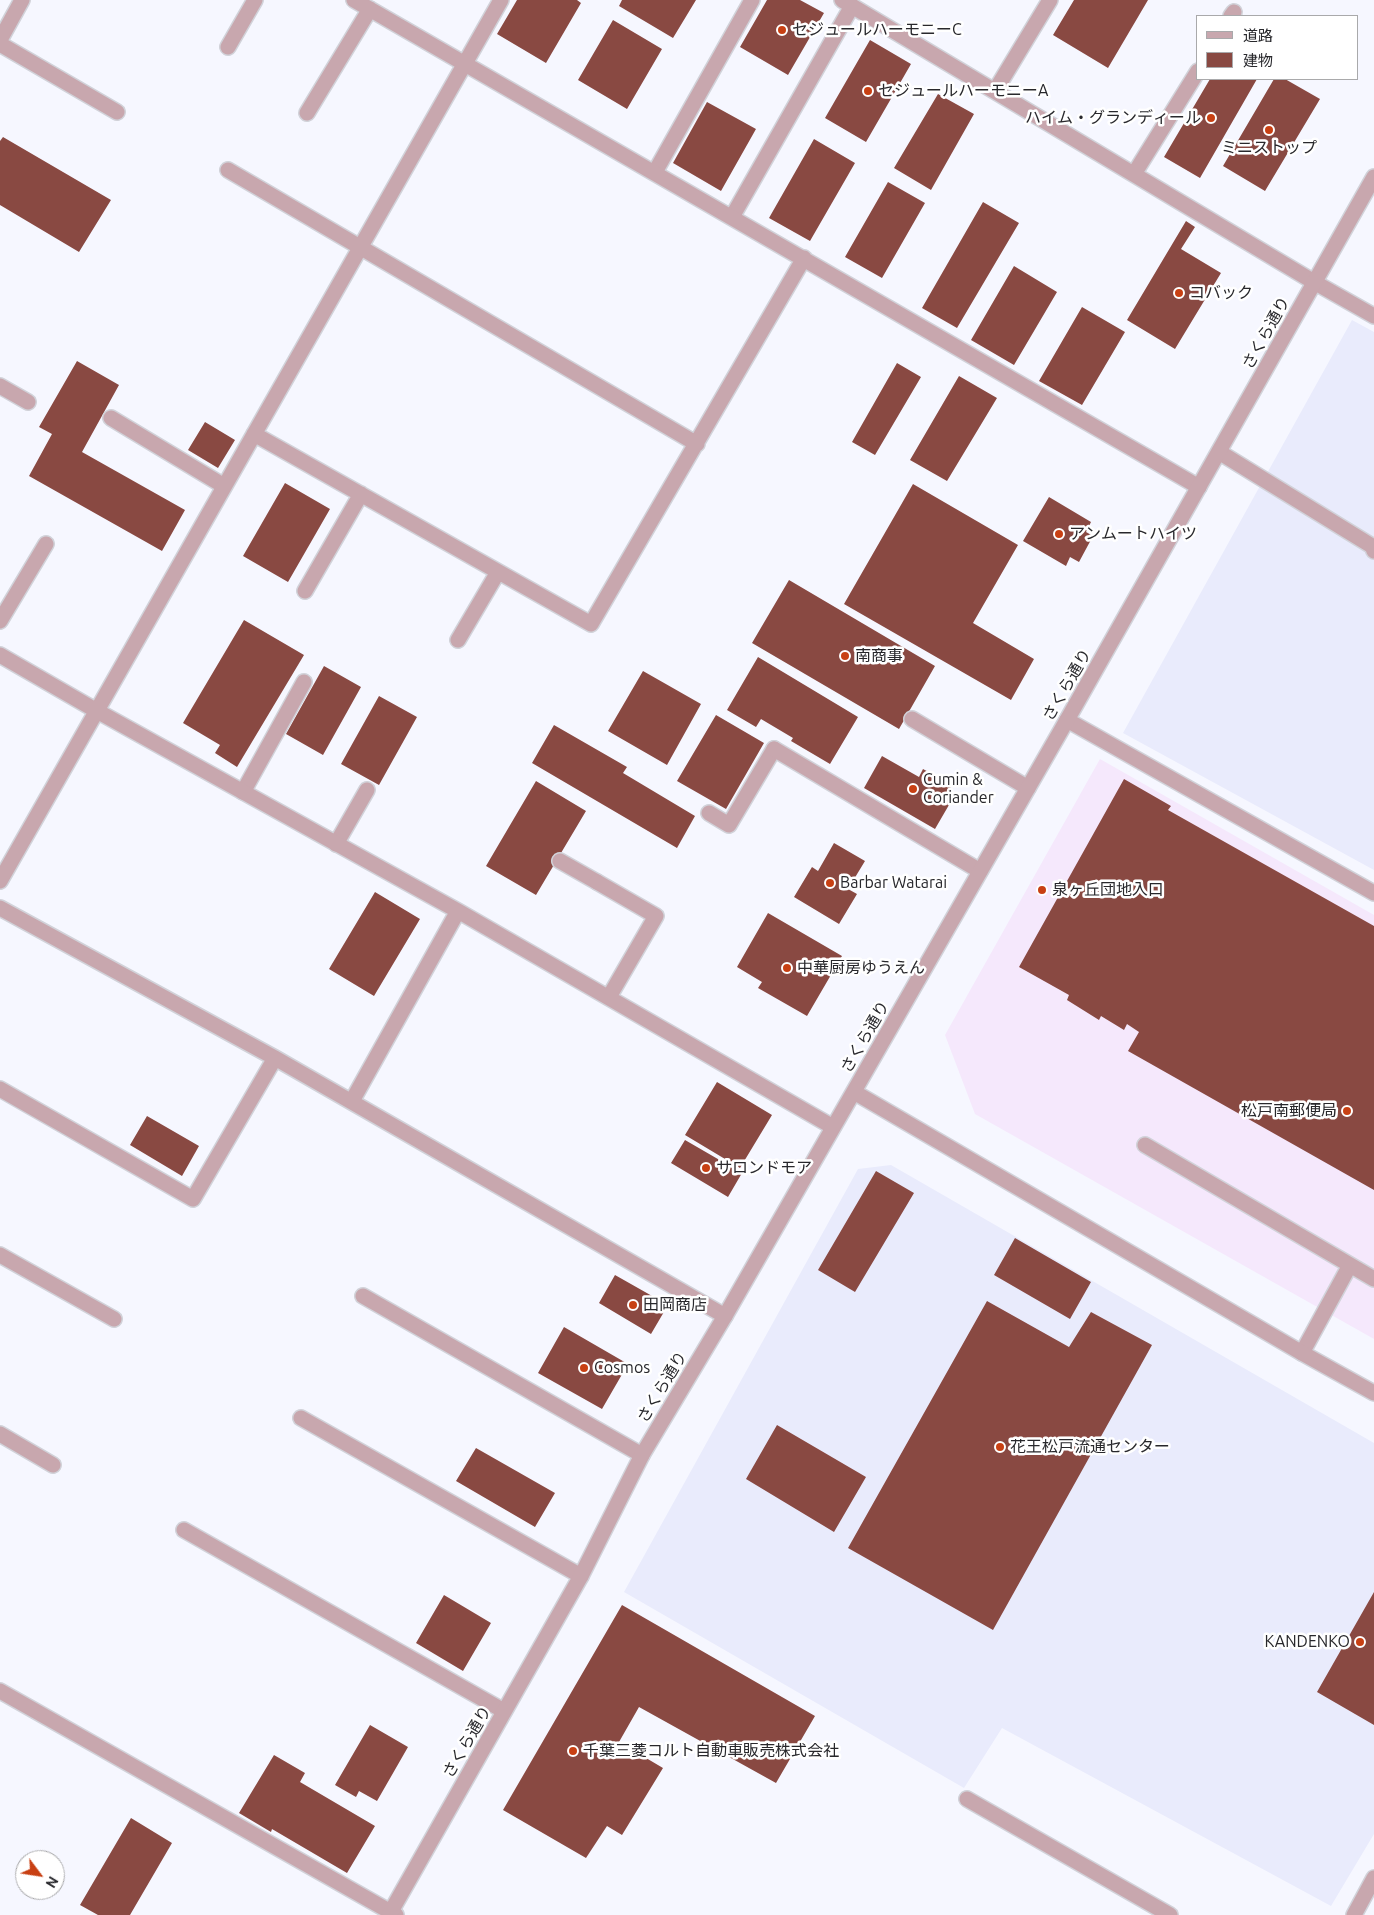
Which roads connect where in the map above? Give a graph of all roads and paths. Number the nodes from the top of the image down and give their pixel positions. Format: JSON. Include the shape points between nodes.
{"nodes":[{"id":1,"x":22,"y":0,"type":"edge"},
{"id":2,"x":255,"y":0,"type":"edge"},
{"id":3,"x":354,"y":0,"type":"edge"},
{"id":4,"x":501,"y":0,"type":"edge"},
{"id":5,"x":752,"y":0,"type":"edge"},
{"id":6,"x":1050,"y":0,"type":"edge"},
{"id":7,"x":847,"y":3,"type":"edge"},
{"id":8,"x":370,"y":9,"type":"junction"},
{"id":9,"x":0,"y":40,"type":"edge"},
{"id":10,"x":0,"y":44,"type":"edge"},
{"id":11,"x":228,"y":47,"type":"dead end"},
{"id":12,"x":465,"y":63,"type":"junction"},
{"id":13,"x":1196,"y":74,"type":"edge"},
{"id":14,"x":995,"y":91,"type":"junction"},
{"id":15,"x":117,"y":112,"type":"dead end"},
{"id":16,"x":308,"y":114,"type":"dead end"},
{"id":17,"x":228,"y":170,"type":"dead end"},
{"id":18,"x":655,"y":172,"type":"junction"},
{"id":19,"x":1134,"y":174,"type":"junction"},
{"id":20,"x":1374,"y":176,"type":"edge"},
{"id":21,"x":732,"y":216,"type":"junction"},
{"id":22,"x":360,"y":248,"type":"junction"},
{"id":23,"x":804,"y":258,"type":"junction"},
{"id":24,"x":1314,"y":282,"type":"junction"},
{"id":25,"x":1374,"y":316,"type":"edge"},
{"id":26,"x":0,"y":386,"type":"edge"},
{"id":27,"x":28,"y":402,"type":"dead end"},
{"id":28,"x":111,"y":418,"type":"dead end"},
{"id":29,"x":254,"y":434,"type":"junction"},
{"id":30,"x":696,"y":444,"type":"junction"},
{"id":31,"x":1219,"y":452,"type":"junction"},
{"id":32,"x":224,"y":486,"type":"junction"},
{"id":33,"x":1199,"y":487,"type":"junction"},
{"id":34,"x":361,"y":494,"type":"junction"},
{"id":35,"x":46,"y":544,"type":"dead end"},
{"id":36,"x":1374,"y":551,"type":"edge"},
{"id":37,"x":498,"y":572,"type":"junction"},
{"id":38,"x":305,"y":591,"type":"dead end"},
{"id":39,"x":0,"y":620,"type":"edge"},
{"id":40,"x":458,"y":640,"type":"dead end"},
{"id":41,"x":0,"y":656,"type":"edge"},
{"id":42,"x":304,"y":682,"type":"dead end"},
{"id":43,"x":97,"y":711,"type":"junction"},
{"id":44,"x":912,"y":719,"type":"dead end"},
{"id":45,"x":1067,"y":720,"type":"junction"},
{"id":46,"x":1028,"y":788,"type":"junction"},
{"id":47,"x":367,"y":790,"type":"dead end"},
{"id":48,"x":243,"y":792,"type":"junction"},
{"id":49,"x":709,"y":813,"type":"dead end"},
{"id":50,"x":336,"y":844,"type":"junction"},
{"id":51,"x":560,"y":861,"type":"dead end"},
{"id":52,"x":980,"y":871,"type":"junction"},
{"id":53,"x":0,"y":881,"type":"edge"},
{"id":54,"x":1374,"y":892,"type":"edge"},
{"id":55,"x":0,"y":908,"type":"edge"},
{"id":56,"x":458,"y":911,"type":"junction"},
{"id":57,"x":609,"y":998,"type":"junction"},
{"id":58,"x":275,"y":1058,"type":"junction"},
{"id":59,"x":0,"y":1089,"type":"edge"},
{"id":60,"x":854,"y":1092,"type":"junction"},
{"id":61,"x":352,"y":1101,"type":"junction"},
{"id":62,"x":834,"y":1127,"type":"junction"},
{"id":63,"x":1144,"y":1145,"type":"dead end"},
{"id":64,"x":0,"y":1255,"type":"edge"},
{"id":65,"x":1350,"y":1265,"type":"junction"},
{"id":66,"x":1374,"y":1279,"type":"edge"},
{"id":67,"x":363,"y":1296,"type":"dead end"},
{"id":68,"x":725,"y":1316,"type":"junction"},
{"id":69,"x":114,"y":1319,"type":"dead end"},
{"id":70,"x":1302,"y":1353,"type":"junction"},
{"id":71,"x":1374,"y":1393,"type":"edge"},
{"id":72,"x":301,"y":1418,"type":"dead end"},
{"id":73,"x":0,"y":1434,"type":"edge"},
{"id":74,"x":642,"y":1455,"type":"junction"},
{"id":75,"x":53,"y":1465,"type":"dead end"},
{"id":76,"x":184,"y":1530,"type":"dead end"},
{"id":77,"x":581,"y":1576,"type":"junction"},
{"id":78,"x":0,"y":1692,"type":"edge"},
{"id":79,"x":504,"y":1711,"type":"junction"},
{"id":80,"x":967,"y":1799,"type":"dead end"},
{"id":81,"x":1374,"y":1878,"type":"edge"},
{"id":82,"x":392,"y":1914,"type":"edge"},
{"id":83,"x":1170,"y":1915,"type":"edge"},
{"id":84,"x":1354,"y":1915,"type":"edge"}],
"edges":[{"from":1,"to":9,"type":"street"},
{"from":2,"to":11,"type":"street"},
{"from":3,"to":8,"type":"street"},
{"from":4,"to":12,"type":"street"},
{"from":5,"to":18,"type":"street"},
{"from":6,"to":14,"type":"street"},
{"from":7,"to":14,"type":"street"},
{"from":7,"to":21,"type":"street"},
{"from":8,"to":12,"type":"street"},
{"from":8,"to":16,"type":"street"},
{"from":10,"to":15,"type":"street"},
{"from":12,"to":18,"type":"street"},
{"from":12,"to":22,"type":"street"},
{"from":13,"to":19,"type":"street"},
{"from":14,"to":19,"type":"street"},
{"from":17,"to":22,"type":"street"},
{"from":18,"to":21,"type":"street"},
{"from":19,"to":24,"type":"street"},
{"from":20,"to":24,"type":"street","name":"さくら通り"},
{"from":21,"to":23,"type":"street"},
{"from":22,"to":29,"type":"street"},
{"from":22,"to":30,"type":"street"},
{"from":23,"to":30,"type":"street"},
{"from":23,"to":33,"type":"street"},
{"from":24,"to":25,"type":"street"},
{"from":24,"to":31,"type":"street","name":"さくら通り"},
{"from":26,"to":27,"type":"street"},
{"from":28,"to":32,"type":"street"},
{"from":29,"to":32,"type":"street"},
{"from":29,"to":34,"type":"street"},
{"from":30,"to":37,"type":"street","via":[[592,624]]},
{"from":31,"to":33,"type":"street","name":"さくら通り"},
{"from":31,"to":36,"type":"street","via":[[1372,546]]},
{"from":32,"to":43,"type":"street"},
{"from":33,"to":45,"type":"street","name":"さくら通り"},
{"from":34,"to":37,"type":"street"},
{"from":34,"to":38,"type":"street"},
{"from":35,"to":39,"type":"street"},
{"from":37,"to":40,"type":"street"},
{"from":41,"to":43,"type":"street"},
{"from":42,"to":48,"type":"street"},
{"from":43,"to":48,"type":"street"},
{"from":43,"to":53,"type":"street"},
{"from":44,"to":46,"type":"street"},
{"from":45,"to":46,"type":"street","name":"さくら通り"},
{"from":45,"to":54,"type":"street"},
{"from":46,"to":52,"type":"street","name":"さくら通り"},
{"from":47,"to":50,"type":"street"},
{"from":48,"to":50,"type":"street"},
{"from":49,"to":52,"type":"street","via":[[729,825],[774,749]]},
{"from":50,"to":56,"type":"street"},
{"from":51,"to":57,"type":"street","via":[[656,916]]},
{"from":52,"to":60,"type":"street","name":"さくら通り"},
{"from":55,"to":58,"type":"street"},
{"from":56,"to":57,"type":"street"},
{"from":56,"to":61,"type":"street"},
{"from":57,"to":62,"type":"street"},
{"from":58,"to":59,"type":"street","via":[[193,1199]]},
{"from":58,"to":61,"type":"street"},
{"from":60,"to":62,"type":"street","name":"さくら通り"},
{"from":60,"to":70,"type":"street"},
{"from":61,"to":68,"type":"street"},
{"from":62,"to":68,"type":"street","name":"さくら通り"},
{"from":63,"to":65,"type":"street"},
{"from":64,"to":69,"type":"street"},
{"from":65,"to":66,"type":"street"},
{"from":65,"to":70,"type":"street"},
{"from":67,"to":74,"type":"street"},
{"from":68,"to":74,"type":"street","name":"さくら通り"},
{"from":70,"to":71,"type":"street"},
{"from":72,"to":77,"type":"street"},
{"from":73,"to":75,"type":"street"},
{"from":74,"to":77,"type":"street","name":"さくら通り"},
{"from":76,"to":79,"type":"street"},
{"from":77,"to":79,"type":"street","name":"さくら通り"},
{"from":78,"to":82,"type":"street"},
{"from":79,"to":82,"type":"street","name":"さくら通り"},
{"from":80,"to":83,"type":"street"},
{"from":81,"to":84,"type":"street"}]}
